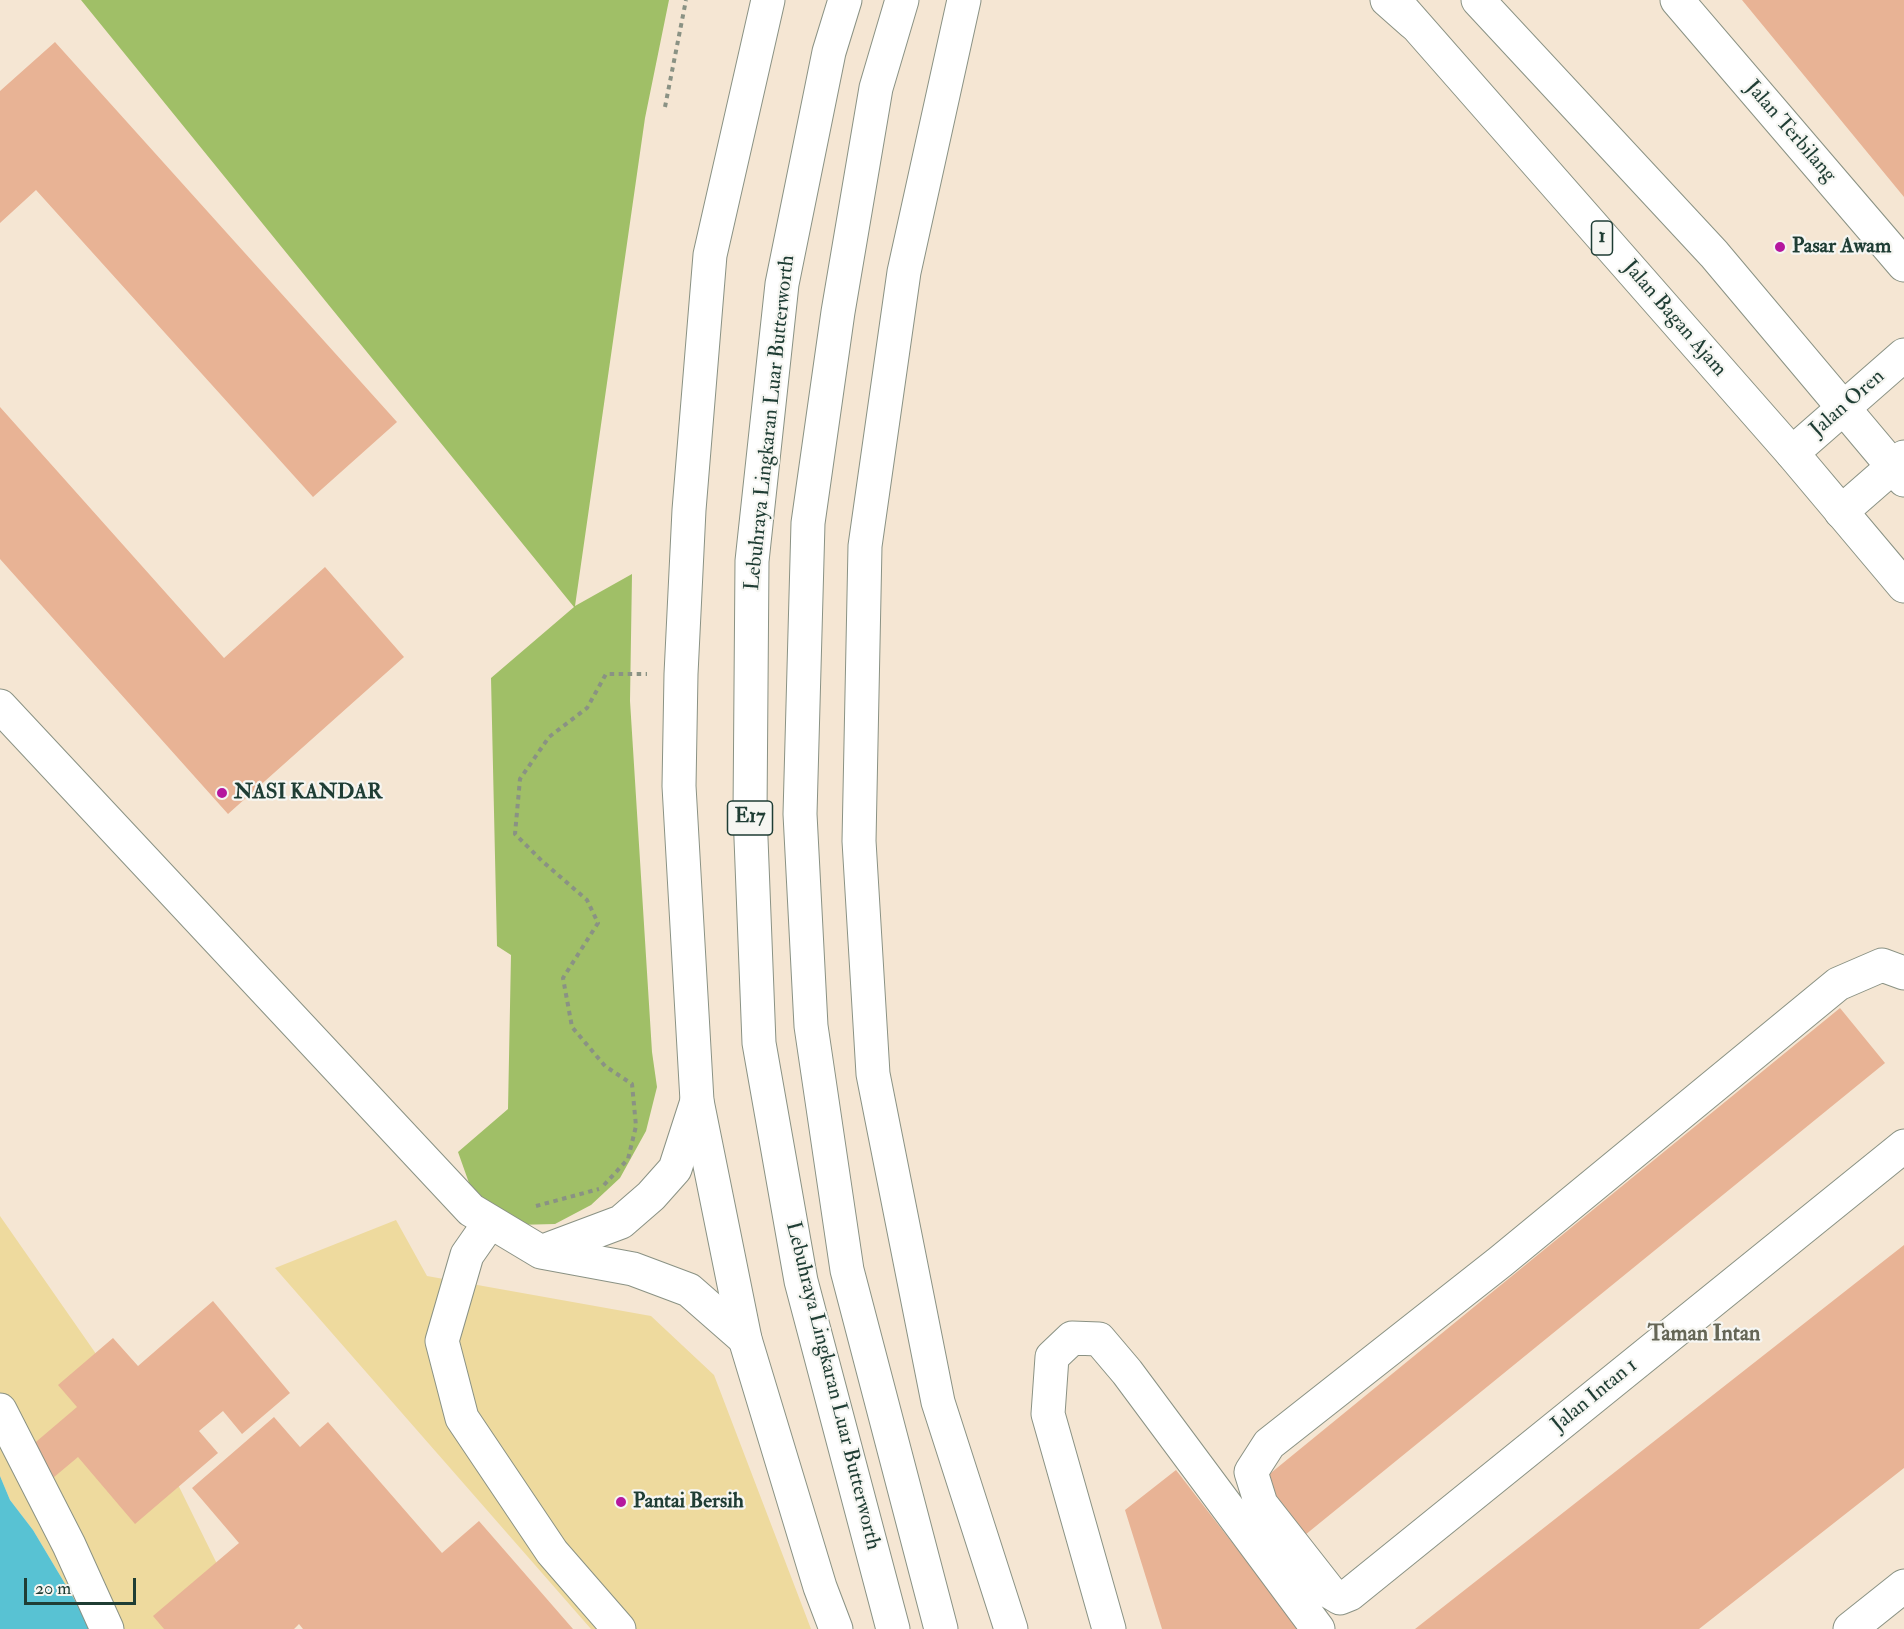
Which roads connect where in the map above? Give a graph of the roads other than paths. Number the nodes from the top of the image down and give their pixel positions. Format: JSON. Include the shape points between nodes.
{"nodes":[{"id":1,"x":768,"y":0,"type":"edge"},
{"id":2,"x":845,"y":0,"type":"edge"},
{"id":3,"x":902,"y":0,"type":"edge"},
{"id":4,"x":1388,"y":0,"type":"edge"},
{"id":5,"x":1478,"y":0,"type":"edge"},
{"id":6,"x":1677,"y":0,"type":"edge"},
{"id":7,"x":964,"y":3,"type":"edge"},
{"id":8,"x":1404,"y":12,"type":"edge"},
{"id":9,"x":1904,"y":265,"type":"edge"},
{"id":10,"x":1904,"y":355,"type":"edge"},
{"id":11,"x":1843,"y":408,"type":"junction"},
{"id":12,"x":1792,"y":453,"type":"junction"},
{"id":13,"x":1900,"y":468,"type":"edge"},
{"id":14,"x":1841,"y":512,"type":"junction"},
{"id":15,"x":1904,"y":586,"type":"edge"},
{"id":16,"x":0,"y":706,"type":"edge"},
{"id":17,"x":1904,"y":973,"type":"edge"},
{"id":18,"x":697,"y":1101,"type":"junction"},
{"id":19,"x":1904,"y":1146,"type":"edge"},
{"id":20,"x":489,"y":1222,"type":"junction"},
{"id":21,"x":541,"y":1252,"type":"junction"},
{"id":22,"x":745,"y":1339,"type":"junction"},
{"id":23,"x":0,"y":1410,"type":"edge"},
{"id":24,"x":1904,"y":1586,"type":"edge"},
{"id":25,"x":107,"y":1629,"type":"edge"},
{"id":26,"x":619,"y":1629,"type":"edge"},
{"id":27,"x":836,"y":1629,"type":"edge"},
{"id":28,"x":893,"y":1629,"type":"edge"},
{"id":29,"x":941,"y":1629,"type":"edge"},
{"id":30,"x":1011,"y":1629,"type":"edge"},
{"id":31,"x":1108,"y":1629,"type":"edge"},
{"id":32,"x":1318,"y":1629,"type":"edge"},
{"id":33,"x":1850,"y":1629,"type":"edge"}],
"edges":[{"from":1,"to":18,"type":"main road","via":[[710,255],[689,510],[679,786]]},
{"from":2,"to":28,"type":"main road","name":"Lebuhraya Lingkaran Luar Butterworth","number":"E17","via":[[829,52],[781,296],[752,561],[750,813],[759,1043],[801,1281]]},
{"from":3,"to":29,"type":"main road","name":"Lebuhraya Lingkaran Luar Butterworth","number":"E17","via":[[876,88],[808,523],[800,814],[811,1026],[847,1269]]},
{"from":4,"to":8,"type":"main road","name":"Jalan Bagan Ajam"},
{"from":5,"to":11,"type":"main road","via":[[1714,254]]},
{"from":6,"to":9,"type":"main road","name":"Jalan Terbilang"},
{"from":7,"to":30,"type":"main road","via":[[904,272],[865,546],[859,841],[873,1074],[938,1402]]},
{"from":8,"to":12,"type":"main road","name":"Jalan Bagan Ajam","number":"1"},
{"from":10,"to":11,"type":"main road","name":"Jalan Oren"},
{"from":11,"to":12,"type":"main road","name":"Jalan Oren"},
{"from":11,"to":13,"type":"main road"},
{"from":12,"to":14,"type":"main road","name":"Jalan Bagan Ajam","number":"1"},
{"from":13,"to":14,"type":"main road"},
{"from":14,"to":15,"type":"main road","name":"Jalan Bagan Ajam","number":"1"},
{"from":16,"to":20,"type":"main road","via":[[471,1210]]},
{"from":17,"to":19,"type":"main road","name":"Jalan Intan 1","via":[[1882,965],[1838,984],[1500,1262],[1269,1444],[1251,1472],[1261,1504],[1330,1592],[1340,1598],[1350,1594]]},
{"from":18,"to":21,"type":"main road","via":[[675,1169],[651,1196],[621,1222]]},
{"from":18,"to":22,"type":"main road"},
{"from":20,"to":21,"type":"main road"},
{"from":20,"to":26,"type":"main road","via":[[467,1256],[442,1341],[462,1418],[552,1552]]},
{"from":21,"to":22,"type":"main road","via":[[633,1269],[688,1290]]},
{"from":22,"to":27,"type":"main road"},
{"from":23,"to":25,"type":"main road"},
{"from":24,"to":33,"type":"main road"},
{"from":31,"to":32,"type":"main road","via":[[1048,1414],[1052,1357],[1071,1338],[1099,1339]]}]}
